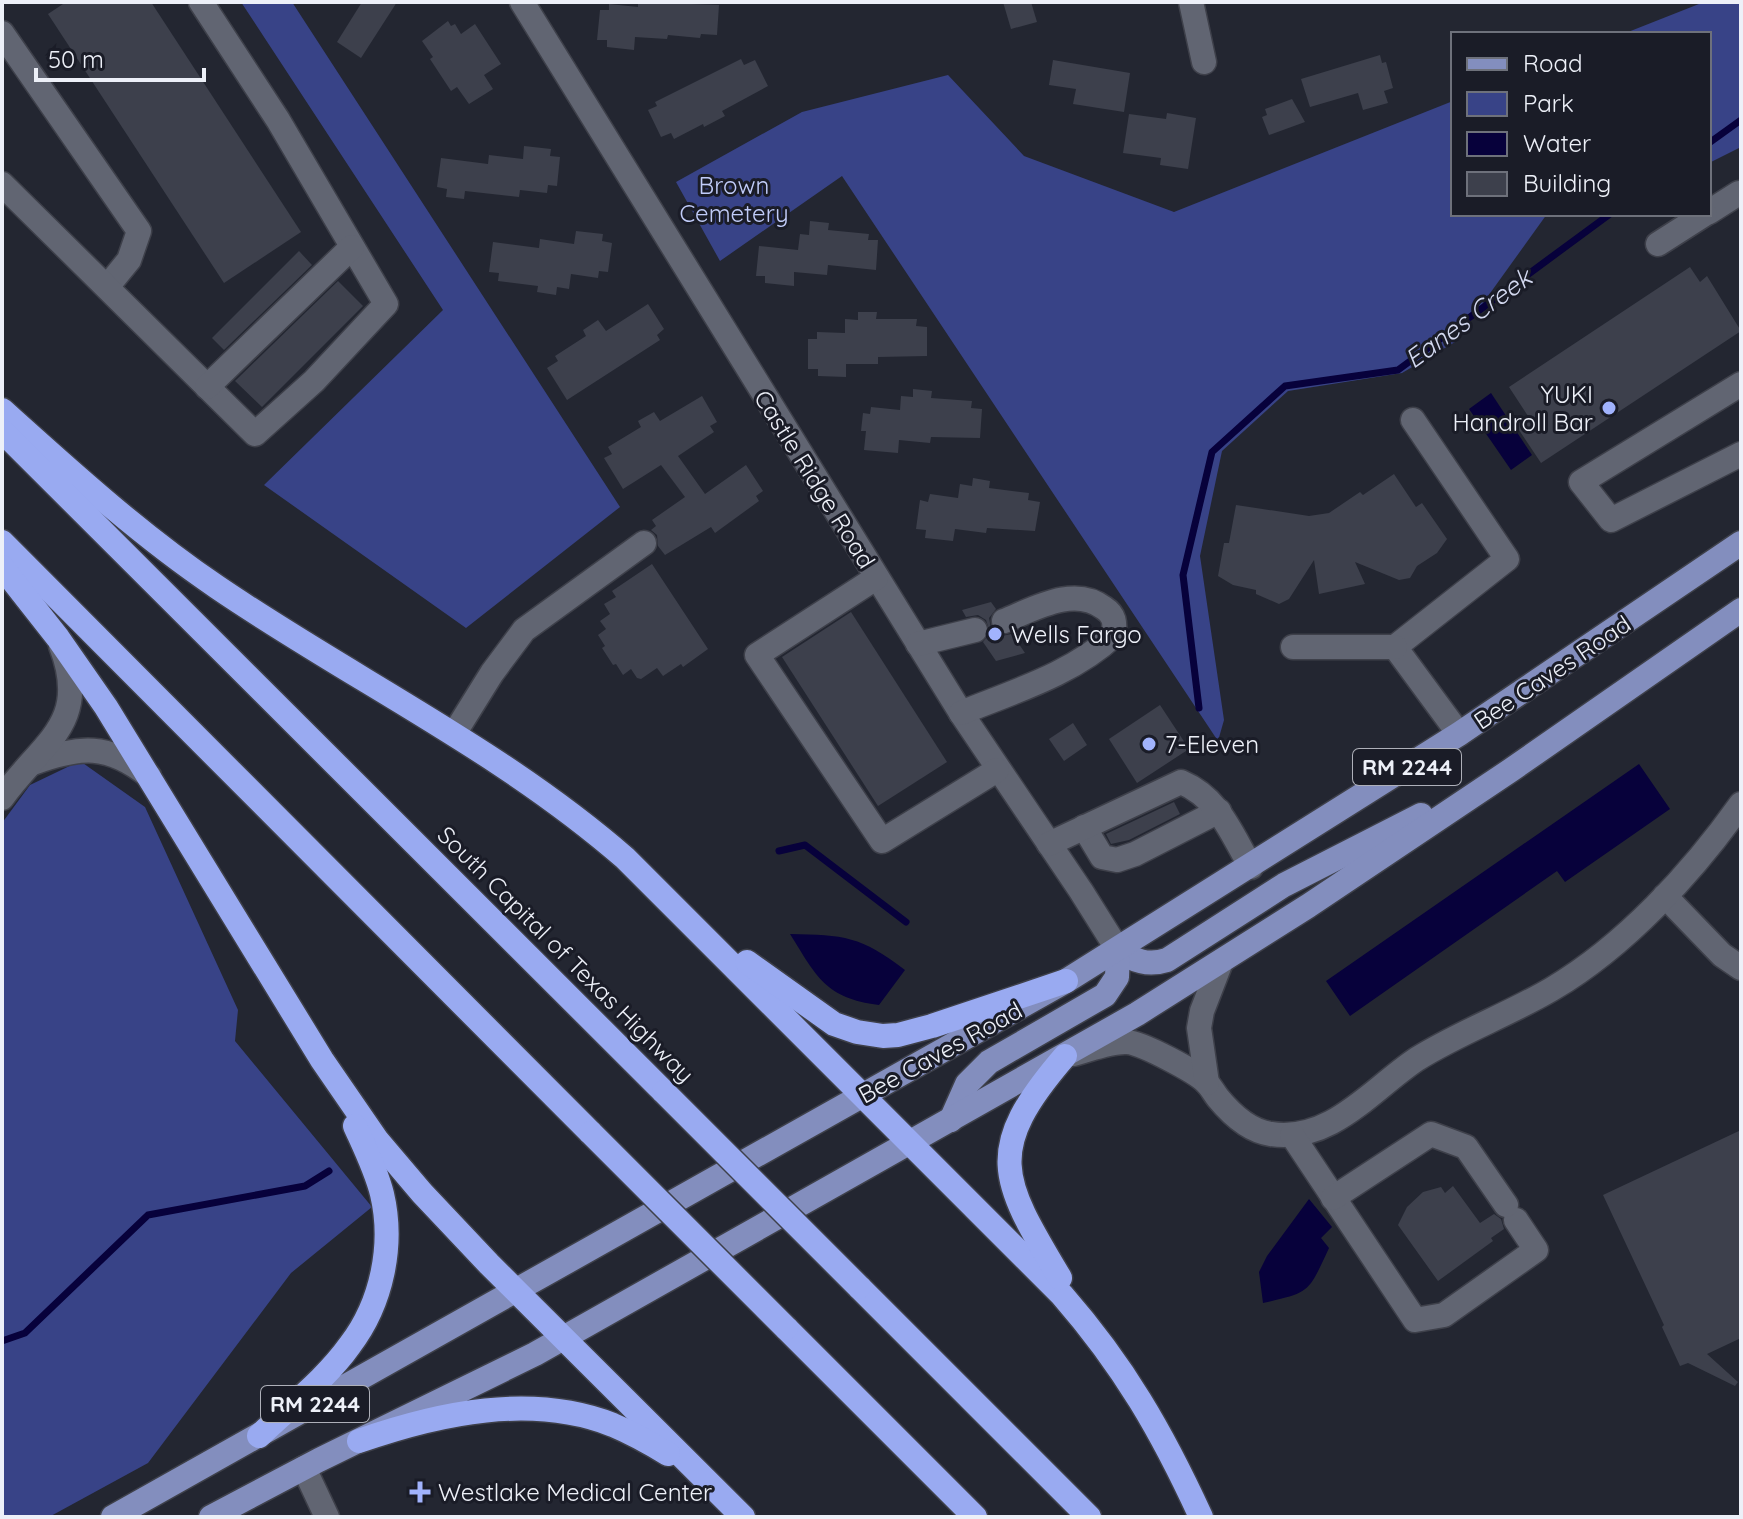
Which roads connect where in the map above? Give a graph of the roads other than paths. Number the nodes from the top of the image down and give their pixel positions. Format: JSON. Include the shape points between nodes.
{"nodes":[{"id":1,"x":201,"y":2,"type":"edge"},
{"id":2,"x":522,"y":2,"type":"edge"},
{"id":3,"x":1191,"y":2,"type":"edge"},
{"id":4,"x":2,"y":33,"type":"edge"},
{"id":5,"x":1204,"y":62,"type":"dead end"},
{"id":6,"x":2,"y":184,"type":"edge"},
{"id":7,"x":1740,"y":193,"type":"edge"},
{"id":8,"x":1711,"y":211,"type":"edge"},
{"id":9,"x":1702,"y":216,"type":"edge"},
{"id":10,"x":1658,"y":244,"type":"dead end"},
{"id":11,"x":352,"y":247,"type":"junction"},
{"id":12,"x":107,"y":287,"type":"junction"},
{"id":13,"x":1741,"y":384,"type":"edge"},
{"id":14,"x":207,"y":387,"type":"junction"},
{"id":15,"x":2,"y":410,"type":"edge"},
{"id":16,"x":1413,"y":420,"type":"dead end"},
{"id":17,"x":2,"y":431,"type":"edge"},
{"id":18,"x":1741,"y":454,"type":"edge"},
{"id":19,"x":2,"y":542,"type":"edge"},
{"id":20,"x":644,"y":543,"type":"dead end"},
{"id":21,"x":1741,"y":543,"type":"edge"},
{"id":22,"x":2,"y":567,"type":"edge"},
{"id":23,"x":876,"y":578,"type":"junction"},
{"id":24,"x":1741,"y":610,"type":"edge"},
{"id":25,"x":1004,"y":621,"type":"dead end"},
{"id":26,"x":975,"y":630,"type":"dead end"},
{"id":27,"x":58,"y":638,"type":"junction"},
{"id":28,"x":918,"y":644,"type":"junction"},
{"id":29,"x":1293,"y":647,"type":"dead end"},
{"id":30,"x":1395,"y":647,"type":"junction"},
{"id":31,"x":961,"y":713,"type":"junction"},
{"id":32,"x":454,"y":734,"type":"junction"},
{"id":33,"x":1459,"y":734,"type":"junction"},
{"id":34,"x":33,"y":763,"type":"junction"},
{"id":35,"x":997,"y":770,"type":"junction"},
{"id":36,"x":1511,"y":770,"type":"junction"},
{"id":37,"x":149,"y":776,"type":"junction"},
{"id":38,"x":2,"y":798,"type":"edge"},
{"id":39,"x":1741,"y":804,"type":"edge"},
{"id":40,"x":1219,"y":811,"type":"junction"},
{"id":41,"x":1084,"y":827,"type":"junction"},
{"id":42,"x":1049,"y":844,"type":"junction"},
{"id":43,"x":1251,"y":867,"type":"junction"},
{"id":44,"x":1665,"y":896,"type":"junction"},
{"id":45,"x":683,"y":915,"type":"junction"},
{"id":46,"x":1118,"y":950,"type":"junction"},
{"id":47,"x":1221,"y":962,"type":"junction"},
{"id":48,"x":1741,"y":968,"type":"edge"},
{"id":49,"x":1066,"y":981,"type":"junction"},
{"id":50,"x":1065,"y":1056,"type":"junction"},
{"id":51,"x":331,"y":1073,"type":"junction"},
{"id":52,"x":1207,"y":1083,"type":"junction"},
{"id":53,"x":863,"y":1096,"type":"junction"},
{"id":54,"x":951,"y":1120,"type":"junction"},
{"id":55,"x":1292,"y":1135,"type":"junction"},
{"id":56,"x":911,"y":1142,"type":"junction"},
{"id":57,"x":1333,"y":1198,"type":"junction"},
{"id":58,"x":515,"y":1290,"type":"junction"},
{"id":59,"x":1088,"y":1325,"type":"junction"},
{"id":60,"x":565,"y":1338,"type":"junction"},
{"id":61,"x":259,"y":1436,"type":"junction"},
{"id":62,"x":359,"y":1441,"type":"junction"},
{"id":63,"x":304,"y":1468,"type":"junction"},
{"id":64,"x":707,"y":1481,"type":"junction"},
{"id":65,"x":113,"y":1517,"type":"edge"},
{"id":66,"x":211,"y":1517,"type":"edge"},
{"id":67,"x":327,"y":1517,"type":"edge"},
{"id":68,"x":743,"y":1517,"type":"edge"},
{"id":69,"x":975,"y":1517,"type":"edge"},
{"id":70,"x":1089,"y":1517,"type":"edge"},
{"id":71,"x":1201,"y":1517,"type":"edge"}],
"edges":[{"from":1,"to":11,"type":"street"},
{"from":2,"to":23,"type":"street","name":"Castle Ridge Road"},
{"from":3,"to":5,"type":"street"},
{"from":4,"to":12,"type":"street","via":[[139,231],[129,260]]},
{"from":6,"to":12,"type":"street"},
{"from":7,"to":8,"type":"street"},
{"from":9,"to":10,"type":"street"},
{"from":11,"to":14,"type":"street"},
{"from":11,"to":14,"type":"street","via":[[386,304],[314,381],[255,434]]},
{"from":12,"to":14,"type":"street"},
{"from":13,"to":18,"type":"street","via":[[1581,482],[1611,520]]},
{"from":15,"to":32,"type":"highway","via":[[198,574]]},
{"from":16,"to":30,"type":"street","via":[[1507,559]]},
{"from":17,"to":70,"type":"highway","name":"South Capital of Texas Highway","bridge":true},
{"from":19,"to":69,"type":"highway","bridge":true},
{"from":20,"to":32,"type":"street","via":[[524,630]]},
{"from":21,"to":33,"type":"main road","name":"Bee Caves Road","number":"RM 2244"},
{"from":22,"to":27,"type":"highway"},
{"from":23,"to":28,"type":"street","name":"Castle Ridge Road"},
{"from":23,"to":35,"type":"street","via":[[757,655],[882,841]]},
{"from":24,"to":36,"type":"main road","number":"RM 2244"},
{"from":25,"to":31,"type":"street","via":[[1075,597],[1096,602],[1115,623],[1114,635],[1101,647],[1045,678]]},
{"from":26,"to":28,"type":"street"},
{"from":27,"to":34,"type":"street","via":[[70,675],[70,704]]},
{"from":27,"to":37,"type":"highway"},
{"from":28,"to":31,"type":"street","name":"Castle Ridge Road"},
{"from":29,"to":30,"type":"street"},
{"from":30,"to":33,"type":"street"},
{"from":31,"to":35,"type":"street","name":"Castle Ridge Road"},
{"from":32,"to":45,"type":"highway","via":[[594,831]]},
{"from":33,"to":43,"type":"main road","name":"Bee Caves Road","number":"RM 2244"},
{"from":34,"to":37,"type":"street","via":[[78,750],[100,751],[124,758]]},
{"from":34,"to":38,"type":"street"},
{"from":35,"to":42,"type":"street","name":"Castle Ridge Road"},
{"from":36,"to":46,"type":"main road","via":[[1284,885],[1167,960],[1136,961]]},
{"from":36,"to":47,"type":"main road","number":"RM 2244"},
{"from":37,"to":51,"type":"highway"},
{"from":39,"to":44,"type":"street"},
{"from":40,"to":41,"type":"street","via":[[1201,791],[1181,782]]},
{"from":40,"to":41,"type":"street","via":[[1117,860],[1102,857]]},
{"from":40,"to":43,"type":"street"},
{"from":41,"to":42,"type":"street"},
{"from":42,"to":46,"type":"street","name":"Castle Ridge Road"},
{"from":43,"to":46,"type":"main road","name":"Bee Caves Road","number":"RM 2244"},
{"from":44,"to":48,"type":"street","via":[[1714,948]]},
{"from":44,"to":55,"type":"street","via":[[1555,987],[1418,1059],[1345,1115],[1316,1131]]},
{"from":45,"to":49,"type":"highway","via":[[823,1018],[870,1035],[915,1031]]},
{"from":45,"to":53,"type":"highway"},
{"from":46,"to":49,"type":"main road","name":"Bee Caves Road","number":"RM 2244"},
{"from":46,"to":54,"type":"main road","via":[[1117,977],[1105,995],[989,1062],[967,1084]]},
{"from":47,"to":50,"type":"main road","number":"RM 2244"},
{"from":47,"to":52,"type":"street","via":[[1199,1028]]},
{"from":49,"to":53,"type":"main road","name":"Bee Caves Road","number":"RM 2244"},
{"from":50,"to":52,"type":"street","via":[[1126,1042],[1163,1056]]},
{"from":50,"to":54,"type":"main road","number":"RM 2244"},
{"from":50,"to":59,"type":"highway","via":[[1022,1110],[1009,1166],[1021,1212]]},
{"from":51,"to":58,"type":"highway","via":[[400,1169]]},
{"from":51,"to":61,"type":"highway","via":[[381,1193],[386,1242],[381,1278],[370,1312],[349,1348]]},
{"from":52,"to":55,"type":"street","via":[[1247,1127]]},
{"from":53,"to":56,"type":"highway"},
{"from":53,"to":58,"type":"main road","name":"Bee Caves Road","number":"RM 2244"},
{"from":54,"to":56,"type":"main road","number":"RM 2244"},
{"from":55,"to":57,"type":"street"},
{"from":56,"to":59,"type":"highway"},
{"from":56,"to":60,"type":"main road","number":"RM 2244"},
{"from":57,"to":57,"type":"street","via":[[1431,1134],[1466,1147],[1536,1250],[1444,1315],[1415,1320]]},
{"from":58,"to":60,"type":"highway"},
{"from":58,"to":61,"type":"main road","name":"Bee Caves Road","number":"RM 2244"},
{"from":59,"to":71,"type":"highway","via":[[1137,1392]]},
{"from":60,"to":62,"type":"main road","number":"RM 2244"},
{"from":60,"to":64,"type":"highway"},
{"from":61,"to":65,"type":"main road","name":"Bee Caves Road","number":"RM 2244"},
{"from":62,"to":63,"type":"main road","number":"RM 2244"},
{"from":62,"to":64,"type":"highway","via":[[450,1416],[555,1410],[631,1433]]},
{"from":63,"to":66,"type":"main road","number":"RM 2244"},
{"from":63,"to":67,"type":"street"},
{"from":64,"to":68,"type":"highway"}]}
